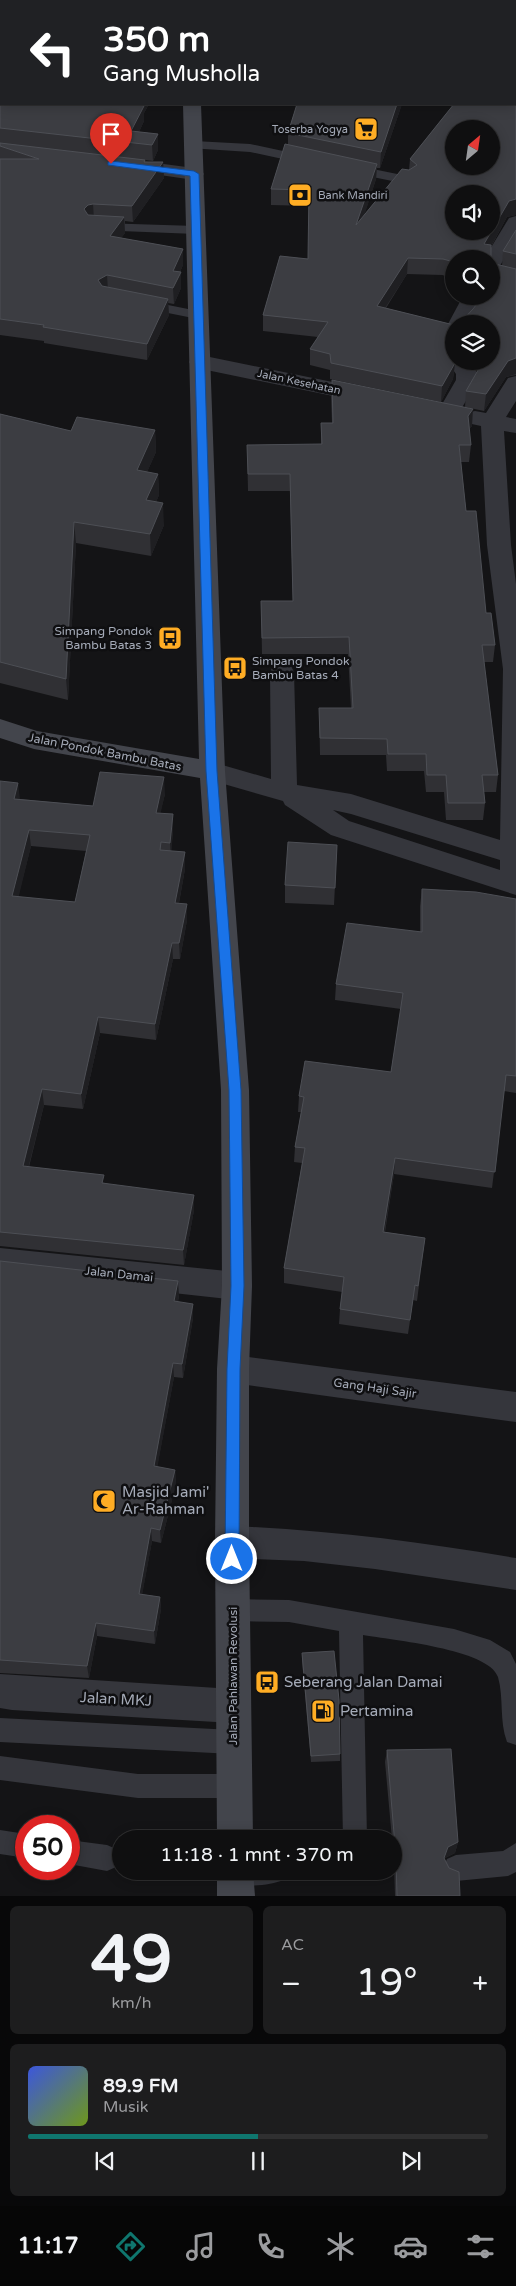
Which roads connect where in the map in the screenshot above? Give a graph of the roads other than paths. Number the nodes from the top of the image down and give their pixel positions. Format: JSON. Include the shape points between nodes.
{"nodes":[{"id":1,"x":192,"y":105,"type":"edge"},
{"id":2,"x":194,"y":145,"type":"junction"},
{"id":3,"x":108,"y":163,"type":"edge"},
{"id":4,"x":322,"y":163,"type":"edge"},
{"id":5,"x":339,"y":167,"type":"edge"},
{"id":6,"x":194,"y":174,"type":"junction"},
{"id":7,"x":407,"y":180,"type":"edge"},
{"id":8,"x":516,"y":222,"type":"edge"},
{"id":9,"x":94,"y":226,"type":"edge"},
{"id":10,"x":196,"y":230,"type":"junction"},
{"id":11,"x":500,"y":263,"type":"edge"},
{"id":12,"x":127,"y":301,"type":"edge"},
{"id":13,"x":198,"y":315,"type":"junction"},
{"id":14,"x":200,"y":362,"type":"junction"},
{"id":15,"x":464,"y":370,"type":"edge"},
{"id":16,"x":516,"y":383,"type":"edge"},
{"id":17,"x":390,"y":401,"type":"edge"},
{"id":18,"x":492,"y":422,"type":"junction"},
{"id":19,"x":516,"y":426,"type":"edge"},
{"id":20,"x":508,"y":547,"type":"edge"},
{"id":21,"x":516,"y":670,"type":"edge"},
{"id":22,"x":282,"y":672,"type":"dead end"},
{"id":23,"x":0,"y":728,"type":"edge"},
{"id":24,"x":212,"y":771,"type":"junction"},
{"id":25,"x":284,"y":792,"type":"junction"},
{"id":26,"x":514,"y":854,"type":"edge"},
{"id":27,"x":514,"y":885,"type":"edge"},
{"id":28,"x":0,"y":1261,"type":"edge"},
{"id":29,"x":237,"y":1286,"type":"junction"},
{"id":30,"x":233,"y":1369,"type":"junction"},
{"id":31,"x":516,"y":1408,"type":"edge"},
{"id":32,"x":232,"y":1542,"type":"junction"},
{"id":33,"x":516,"y":1574,"type":"edge"},
{"id":34,"x":233,"y":1610,"type":"junction"},
{"id":35,"x":351,"y":1622,"type":"junction"},
{"id":36,"x":0,"y":1691,"type":"edge"},
{"id":37,"x":233,"y":1706,"type":"junction"},
{"id":38,"x":0,"y":1730,"type":"edge"},
{"id":39,"x":516,"y":1733,"type":"edge"},
{"id":40,"x":233,"y":1742,"type":"junction"},
{"id":41,"x":0,"y":1768,"type":"edge"},
{"id":42,"x":234,"y":1786,"type":"junction"},
{"id":43,"x":235,"y":1830,"type":"edge"},
{"id":44,"x":355,"y":1830,"type":"edge"},
{"id":45,"x":0,"y":1842,"type":"edge"},
{"id":46,"x":15,"y":1844,"type":"edge"},
{"id":47,"x":80,"y":1854,"type":"edge"},
{"id":48,"x":516,"y":1856,"type":"edge"},
{"id":49,"x":108,"y":1858,"type":"dead end"},
{"id":50,"x":456,"y":1868,"type":"dead end"}],
"edges":[{"from":1,"to":2,"type":"main road","name":"Jalan Pahlawan Revolusi"},
{"from":2,"to":4,"type":"lane","via":[[250,148]]},
{"from":2,"to":6,"type":"main road","name":"Jalan Pahlawan Revolusi"},
{"from":3,"to":6,"type":"street"},
{"from":5,"to":7,"type":"lane"},
{"from":6,"to":10,"type":"main road","name":"Jalan Pahlawan Revolusi"},
{"from":8,"to":11,"type":"street"},
{"from":9,"to":10,"type":"lane"},
{"from":10,"to":13,"type":"main road","name":"Jalan Pahlawan Revolusi"},
{"from":12,"to":13,"type":"lane"},
{"from":13,"to":14,"type":"main road","name":"Jalan Pahlawan Revolusi"},
{"from":14,"to":17,"type":"street","name":"Jalan Kesehatan"},
{"from":14,"to":24,"type":"main road","name":"Jalan Pahlawan Revolusi"},
{"from":15,"to":18,"type":"street","via":[[467,380],[438,411]]},
{"from":16,"to":18,"type":"street"},
{"from":18,"to":19,"type":"street"},
{"from":18,"to":20,"type":"street"},
{"from":20,"to":21,"type":"street"},
{"from":21,"to":26,"type":"street"},
{"from":22,"to":25,"type":"street"},
{"from":23,"to":24,"type":"main road","name":"Jalan Pondok Bambu Batas","via":[[34,740]]},
{"from":24,"to":25,"type":"street"},
{"from":24,"to":29,"type":"main road","name":"Jalan Pahlawan Revolusi","via":[[235,1090]]},
{"from":25,"to":26,"type":"street","via":[[351,804]]},
{"from":25,"to":27,"type":"street","via":[[340,828]]},
{"from":26,"to":27,"type":"street"},
{"from":28,"to":29,"type":"street","name":"Jalan Damai"},
{"from":29,"to":30,"type":"main road","name":"Jalan Pahlawan Revolusi"},
{"from":30,"to":31,"type":"street","name":"Gang Haji Sajir"},
{"from":30,"to":32,"type":"main road","name":"Jalan Pahlawan Revolusi"},
{"from":32,"to":33,"type":"street","via":[[300,1544],[404,1555]]},
{"from":32,"to":34,"type":"main road","name":"Jalan Pahlawan Revolusi"},
{"from":34,"to":35,"type":"lane","via":[[289,1611]]},
{"from":34,"to":37,"type":"main road","name":"Jalan Pahlawan Revolusi"},
{"from":35,"to":39,"type":"lane","via":[[454,1640],[482,1648],[502,1660],[510,1678]]},
{"from":35,"to":44,"type":"lane"},
{"from":36,"to":37,"type":"street","name":"Jalan MKJ"},
{"from":37,"to":40,"type":"main road","name":"Jalan Pahlawan Revolusi"},
{"from":38,"to":40,"type":"lane"},
{"from":40,"to":42,"type":"main road","name":"Jalan Pahlawan Revolusi"},
{"from":41,"to":42,"type":"lane","via":[[138,1786]]},
{"from":42,"to":43,"type":"main road","name":"Jalan Pahlawan Revolusi"},
{"from":45,"to":46,"type":"lane"},
{"from":47,"to":49,"type":"lane"},
{"from":48,"to":50,"type":"lane","via":[[508,1863]]}]}
